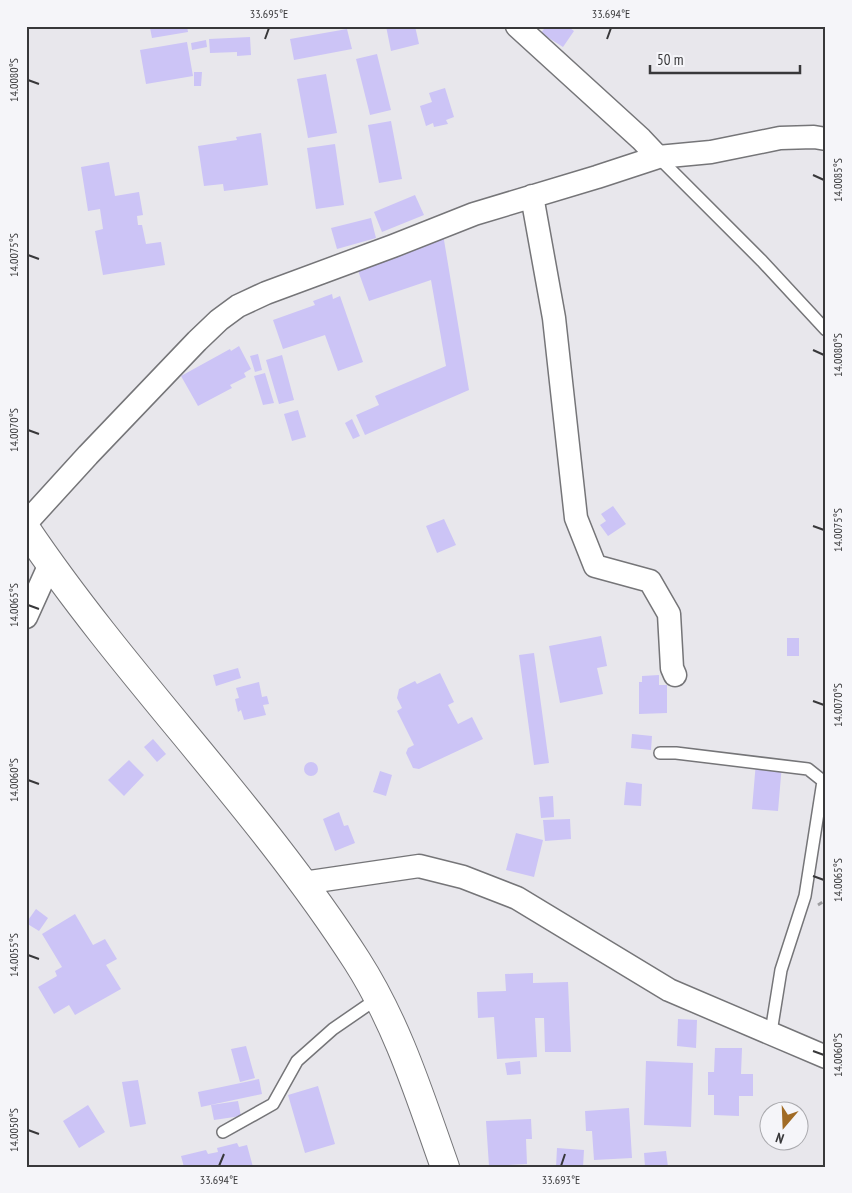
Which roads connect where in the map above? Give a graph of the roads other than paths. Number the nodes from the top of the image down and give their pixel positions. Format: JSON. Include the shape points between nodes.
{"nodes":[{"id":1,"x":517,"y":26,"type":"edge"},
{"id":2,"x":826,"y":139,"type":"edge"},
{"id":3,"x":658,"y":157,"type":"junction"},
{"id":4,"x":532,"y":196,"type":"junction"},
{"id":5,"x":826,"y":330,"type":"edge"},
{"id":6,"x":26,"y":523,"type":"edge"},
{"id":7,"x":26,"y":529,"type":"edge"},
{"id":8,"x":50,"y":564,"type":"junction"},
{"id":9,"x":26,"y":617,"type":"edge"},
{"id":10,"x":675,"y":675,"type":"dead end"},
{"id":11,"x":660,"y":753,"type":"dead end"},
{"id":12,"x":303,"y":883,"type":"junction"},
{"id":13,"x":378,"y":998,"type":"junction"},
{"id":14,"x":771,"y":1032,"type":"junction"},
{"id":15,"x":826,"y":1056,"type":"edge"},
{"id":16,"x":223,"y":1132,"type":"dead end"},
{"id":17,"x":445,"y":1167,"type":"edge"}],
"edges":[{"from":1,"to":3,"type":"street"},
{"from":2,"to":3,"type":"street","via":[[780,138],[710,152]]},
{"from":3,"to":4,"type":"street"},
{"from":3,"to":5,"type":"lane"},
{"from":4,"to":6,"type":"street","via":[[474,214],[238,306],[197,341]]},
{"from":4,"to":10,"type":"street","via":[[554,318],[576,518],[596,566],[650,581],[669,614]]},
{"from":7,"to":8,"type":"street"},
{"from":8,"to":9,"type":"street"},
{"from":8,"to":12,"type":"street","via":[[163,709],[250,812]]},
{"from":11,"to":14,"type":"lane","via":[[808,770],[823,781],[805,896],[781,970]]},
{"from":12,"to":13,"type":"street","via":[[358,962]]},
{"from":12,"to":14,"type":"street","via":[[419,866],[463,877],[518,898],[669,990]]},
{"from":13,"to":16,"type":"lane","via":[[334,1029],[298,1061],[273,1104]]},
{"from":13,"to":17,"type":"street","via":[[398,1038]]},
{"from":14,"to":15,"type":"street"}]}
